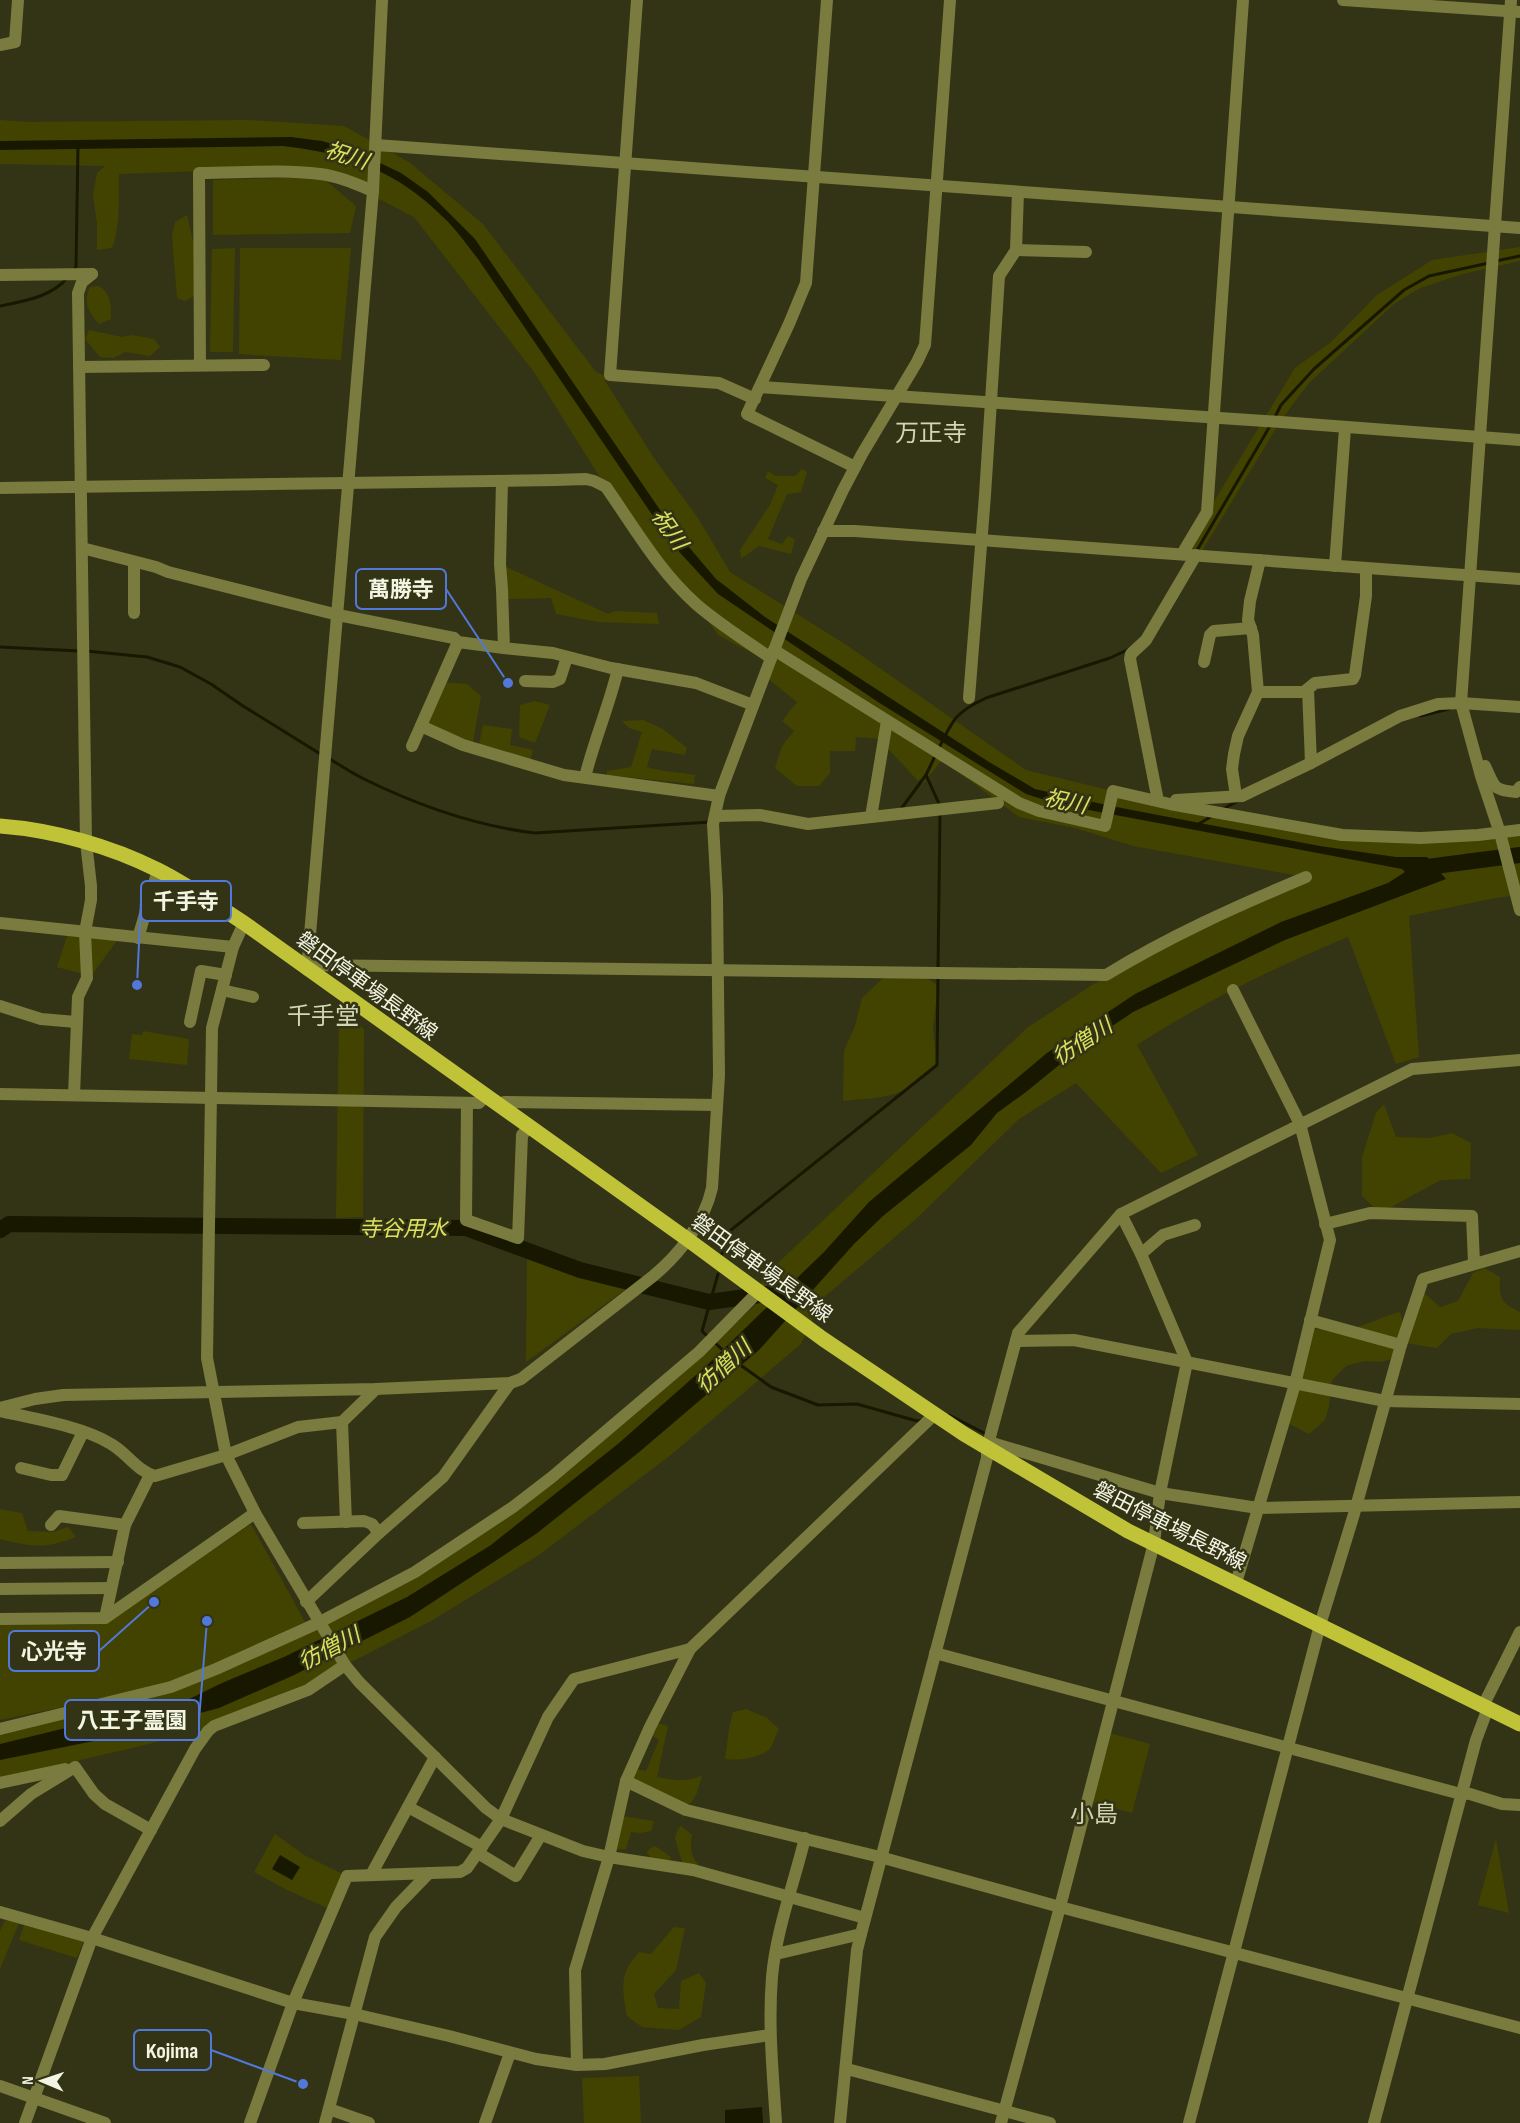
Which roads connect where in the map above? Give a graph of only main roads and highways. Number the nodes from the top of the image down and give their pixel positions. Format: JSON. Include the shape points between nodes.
{"nodes":[{"id":1,"x":0,"y":826,"type":"edge"},
{"id":2,"x":1520,"y":1725,"type":"edge"}],
"edges":[{"from":1,"to":2,"type":"main road","name":"磐田停車場長野線","via":[[86,842],[158,870],[188,887],[308,968],[802,1324],[935,1414],[1128,1531]]}]}
